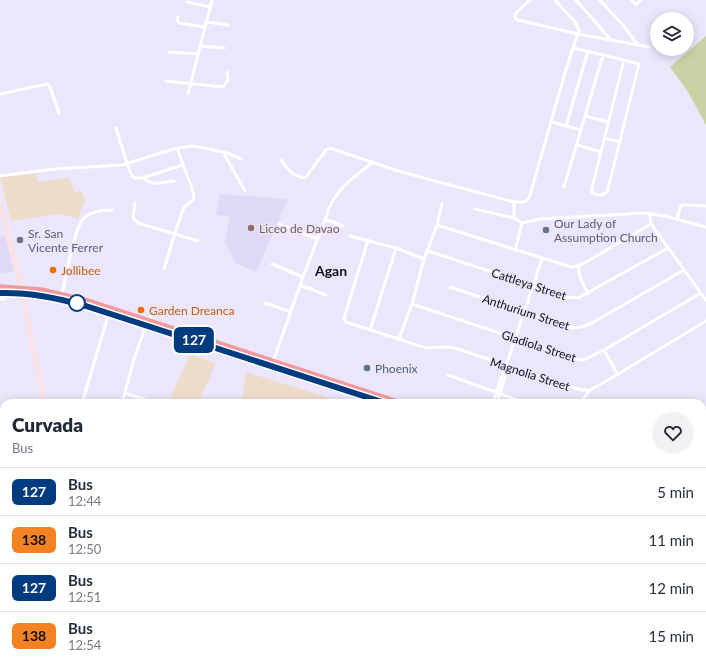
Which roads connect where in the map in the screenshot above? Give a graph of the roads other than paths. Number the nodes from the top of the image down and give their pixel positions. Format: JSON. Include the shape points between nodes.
{"nodes":[{"id":1,"x":212,"y":0,"type":"edge"},
{"id":2,"x":530,"y":0,"type":"edge"},
{"id":3,"x":555,"y":0,"type":"edge"},
{"id":4,"x":576,"y":0,"type":"edge"},
{"id":5,"x":600,"y":0,"type":"edge"},
{"id":6,"x":632,"y":0,"type":"edge"},
{"id":7,"x":641,"y":0,"type":"edge"},
{"id":8,"x":187,"y":2,"type":"dead end"},
{"id":9,"x":211,"y":7,"type":"junction"},
{"id":10,"x":178,"y":17,"type":"dead end"},
{"id":11,"x":207,"y":22,"type":"junction"},
{"id":12,"x":228,"y":26,"type":"dead end"},
{"id":13,"x":206,"y":27,"type":"junction"},
{"id":14,"x":578,"y":34,"type":"junction"},
{"id":15,"x":633,"y":39,"type":"junction"},
{"id":16,"x":611,"y":40,"type":"junction"},
{"id":17,"x":631,"y":44,"type":"junction"},
{"id":18,"x":200,"y":46,"type":"junction"},
{"id":19,"x":638,"y":46,"type":"junction"},
{"id":20,"x":649,"y":47,"type":"dead end"},
{"id":21,"x":224,"y":48,"type":"dead end"},
{"id":22,"x":573,"y":48,"type":"junction"},
{"id":23,"x":588,"y":51,"type":"junction"},
{"id":24,"x":169,"y":52,"type":"dead end"},
{"id":25,"x":198,"y":54,"type":"junction"},
{"id":26,"x":604,"y":55,"type":"junction"},
{"id":27,"x":624,"y":60,"type":"junction"},
{"id":28,"x":227,"y":72,"type":"dead end"},
{"id":29,"x":166,"y":81,"type":"dead end"},
{"id":30,"x":190,"y":84,"type":"junction"},
{"id":31,"x":0,"y":94,"type":"edge"},
{"id":32,"x":188,"y":94,"type":"dead end"},
{"id":33,"x":59,"y":113,"type":"dead end"},
{"id":34,"x":585,"y":116,"type":"junction"},
{"id":35,"x":552,"y":122,"type":"junction"},
{"id":36,"x":608,"y":122,"type":"junction"},
{"id":37,"x":566,"y":126,"type":"junction"},
{"id":38,"x":116,"y":128,"type":"dead end"},
{"id":39,"x":581,"y":130,"type":"junction"},
{"id":40,"x":604,"y":138,"type":"junction"},
{"id":41,"x":620,"y":142,"type":"junction"},
{"id":42,"x":577,"y":145,"type":"junction"},
{"id":43,"x":177,"y":148,"type":"junction"},
{"id":44,"x":223,"y":152,"type":"junction"},
{"id":45,"x":601,"y":152,"type":"junction"},
{"id":46,"x":241,"y":159,"type":"dead end"},
{"id":47,"x":281,"y":160,"type":"dead end"},
{"id":48,"x":127,"y":163,"type":"junction"},
{"id":49,"x":372,"y":163,"type":"junction"},
{"id":50,"x":182,"y":165,"type":"junction"},
{"id":51,"x":0,"y":176,"type":"edge"},
{"id":52,"x":143,"y":178,"type":"junction"},
{"id":53,"x":174,"y":181,"type":"dead end"},
{"id":54,"x":564,"y":187,"type":"dead end"},
{"id":55,"x":245,"y":191,"type":"dead end"},
{"id":56,"x":514,"y":202,"type":"junction"},
{"id":57,"x":135,"y":203,"type":"dead end"},
{"id":58,"x":0,"y":204,"type":"edge"},
{"id":59,"x":442,"y":204,"type":"dead end"},
{"id":60,"x":706,"y":206,"type":"edge"},
{"id":61,"x":475,"y":209,"type":"dead end"},
{"id":62,"x":112,"y":210,"type":"dead end"},
{"id":63,"x":650,"y":214,"type":"junction"},
{"id":64,"x":514,"y":218,"type":"junction"},
{"id":65,"x":677,"y":219,"type":"junction"},
{"id":66,"x":325,"y":220,"type":"junction"},
{"id":67,"x":522,"y":223,"type":"junction"},
{"id":68,"x":279,"y":224,"type":"dead end"},
{"id":69,"x":651,"y":224,"type":"junction"},
{"id":70,"x":437,"y":225,"type":"junction"},
{"id":71,"x":343,"y":226,"type":"dead end"},
{"id":72,"x":706,"y":227,"type":"edge"},
{"id":73,"x":174,"y":233,"type":"junction"},
{"id":74,"x":350,"y":236,"type":"dead end"},
{"id":75,"x":318,"y":239,"type":"junction"},
{"id":76,"x":368,"y":240,"type":"junction"},
{"id":77,"x":198,"y":241,"type":"dead end"},
{"id":78,"x":396,"y":248,"type":"junction"},
{"id":79,"x":668,"y":248,"type":"junction"},
{"id":80,"x":428,"y":251,"type":"junction"},
{"id":81,"x":515,"y":251,"type":"junction"},
{"id":82,"x":424,"y":258,"type":"junction"},
{"id":83,"x":542,"y":259,"type":"junction"},
{"id":84,"x":272,"y":264,"type":"dead end"},
{"id":85,"x":578,"y":266,"type":"junction"},
{"id":86,"x":164,"y":269,"type":"dead end"},
{"id":87,"x":684,"y":270,"type":"junction"},
{"id":88,"x":303,"y":277,"type":"junction"},
{"id":89,"x":300,"y":285,"type":"junction"},
{"id":90,"x":533,"y":285,"type":"junction"},
{"id":91,"x":0,"y":287,"type":"edge"},
{"id":92,"x":450,"y":287,"type":"dead end"},
{"id":93,"x":21,"y":290,"type":"junction"},
{"id":94,"x":0,"y":293,"type":"edge"},
{"id":95,"x":701,"y":293,"type":"junction"},
{"id":96,"x":62,"y":294,"type":"junction"},
{"id":97,"x":588,"y":294,"type":"junction"},
{"id":98,"x":326,"y":295,"type":"dead end"},
{"id":99,"x":0,"y":299,"type":"edge"},
{"id":100,"x":5,"y":299,"type":"dead end"},
{"id":101,"x":706,"y":300,"type":"edge"},
{"id":102,"x":265,"y":303,"type":"dead end"},
{"id":103,"x":412,"y":304,"type":"junction"},
{"id":104,"x":291,"y":312,"type":"junction"},
{"id":105,"x":525,"y":312,"type":"junction"},
{"id":106,"x":109,"y":313,"type":"junction"},
{"id":107,"x":152,"y":314,"type":"dead end"},
{"id":108,"x":706,"y":321,"type":"edge"},
{"id":109,"x":148,"y":322,"type":"junction"},
{"id":110,"x":370,"y":330,"type":"junction"},
{"id":111,"x":399,"y":339,"type":"junction"},
{"id":112,"x":516,"y":339,"type":"junction"},
{"id":113,"x":604,"y":350,"type":"junction"},
{"id":114,"x":273,"y":364,"type":"junction"},
{"id":115,"x":506,"y":366,"type":"junction"},
{"id":116,"x":618,"y":375,"type":"junction"},
{"id":117,"x":448,"y":376,"type":"dead end"},
{"id":118,"x":590,"y":390,"type":"junction"},
{"id":119,"x":498,"y":393,"type":"junction"},
{"id":120,"x":125,"y":394,"type":"junction"},
{"id":121,"x":43,"y":399,"type":"edge"},
{"id":122,"x":83,"y":399,"type":"edge"},
{"id":123,"x":123,"y":399,"type":"edge"},
{"id":124,"x":142,"y":399,"type":"edge"},
{"id":125,"x":374,"y":399,"type":"edge"},
{"id":126,"x":387,"y":399,"type":"edge"},
{"id":127,"x":495,"y":399,"type":"edge"},
{"id":128,"x":497,"y":399,"type":"edge"},
{"id":129,"x":515,"y":399,"type":"edge"},
{"id":130,"x":583,"y":399,"type":"edge"}],
"edges":[{"from":1,"to":9,"type":"street"},
{"from":2,"to":14,"type":"street","via":[[515,14],[515,18]]},
{"from":3,"to":14,"type":"street","via":[[578,26]]},
{"from":4,"to":16,"type":"street"},
{"from":5,"to":15,"type":"street"},
{"from":6,"to":7,"type":"street","via":[[636,4]]},
{"from":8,"to":9,"type":"street"},
{"from":9,"to":11,"type":"street"},
{"from":10,"to":13,"type":"street","via":[[180,23]]},
{"from":11,"to":12,"type":"street"},
{"from":11,"to":13,"type":"street"},
{"from":13,"to":18,"type":"street"},
{"from":14,"to":16,"type":"street"},
{"from":14,"to":22,"type":"street"},
{"from":15,"to":17,"type":"street"},
{"from":15,"to":19,"type":"street"},
{"from":16,"to":17,"type":"street"},
{"from":17,"to":19,"type":"street"},
{"from":18,"to":21,"type":"street"},
{"from":18,"to":25,"type":"street"},
{"from":19,"to":20,"type":"street"},
{"from":22,"to":23,"type":"street"},
{"from":22,"to":35,"type":"street"},
{"from":23,"to":26,"type":"street"},
{"from":23,"to":37,"type":"street"},
{"from":24,"to":25,"type":"street"},
{"from":25,"to":30,"type":"street"},
{"from":26,"to":27,"type":"street"},
{"from":26,"to":34,"type":"street"},
{"from":27,"to":36,"type":"street"},
{"from":27,"to":41,"type":"street","via":[[638,64]]},
{"from":28,"to":30,"type":"street","via":[[228,80],[224,87]]},
{"from":29,"to":30,"type":"street"},
{"from":30,"to":32,"type":"street"},
{"from":31,"to":33,"type":"street","via":[[47,84]]},
{"from":34,"to":36,"type":"street"},
{"from":34,"to":39,"type":"street"},
{"from":35,"to":37,"type":"street"},
{"from":35,"to":56,"type":"street","via":[[529,198],[524,202]]},
{"from":36,"to":40,"type":"street"},
{"from":37,"to":39,"type":"street"},
{"from":38,"to":48,"type":"street"},
{"from":39,"to":42,"type":"street"},
{"from":40,"to":41,"type":"street"},
{"from":40,"to":45,"type":"street"},
{"from":41,"to":45,"type":"street","via":[[607,193],[604,195],[594,194],[591,190]]},
{"from":42,"to":45,"type":"street"},
{"from":42,"to":54,"type":"street"},
{"from":43,"to":44,"type":"street","via":[[194,146]]},
{"from":43,"to":48,"type":"street"},
{"from":43,"to":50,"type":"street"},
{"from":44,"to":46,"type":"street"},
{"from":44,"to":55,"type":"street"},
{"from":47,"to":49,"type":"street","via":[[290,171],[302,178],[328,148]]},
{"from":48,"to":51,"type":"street","via":[[55,168]]},
{"from":48,"to":52,"type":"street","via":[[134,178]]},
{"from":49,"to":56,"type":"street"},
{"from":49,"to":66,"type":"street","via":[[337,193]]},
{"from":50,"to":52,"type":"street"},
{"from":50,"to":73,"type":"street","via":[[194,200],[184,207]]},
{"from":52,"to":53,"type":"street","via":[[155,184]]},
{"from":56,"to":64,"type":"street"},
{"from":57,"to":73,"type":"street","via":[[135,221]]},
{"from":58,"to":93,"type":"main road"},
{"from":59,"to":70,"type":"street"},
{"from":60,"to":65,"type":"street","via":[[681,205]]},
{"from":61,"to":64,"type":"street"},
{"from":62,"to":96,"type":"street","via":[[92,212],[81,221]]},
{"from":63,"to":65,"type":"street"},
{"from":63,"to":67,"type":"street","via":[[539,219]]},
{"from":63,"to":69,"type":"street"},
{"from":64,"to":67,"type":"street"},
{"from":65,"to":72,"type":"street"},
{"from":66,"to":71,"type":"street"},
{"from":66,"to":75,"type":"street"},
{"from":67,"to":81,"type":"street"},
{"from":68,"to":75,"type":"street"},
{"from":69,"to":79,"type":"street"},
{"from":69,"to":85,"type":"street"},
{"from":70,"to":80,"type":"street"},
{"from":70,"to":81,"type":"street"},
{"from":73,"to":77,"type":"street"},
{"from":73,"to":86,"type":"street"},
{"from":74,"to":76,"type":"street"},
{"from":75,"to":88,"type":"street"},
{"from":76,"to":78,"type":"street"},
{"from":76,"to":110,"type":"street","name":"Magnolia Street","via":[[344,318],[346,322]]},
{"from":78,"to":82,"type":"street"},
{"from":78,"to":110,"type":"street"},
{"from":79,"to":87,"type":"street"},
{"from":79,"to":97,"type":"street","name":"Cattleya Street"},
{"from":80,"to":82,"type":"street"},
{"from":80,"to":90,"type":"street","name":"Cattleya Street"},
{"from":81,"to":83,"type":"street"},
{"from":82,"to":103,"type":"street"},
{"from":83,"to":85,"type":"street"},
{"from":83,"to":90,"type":"street"},
{"from":84,"to":88,"type":"street"},
{"from":85,"to":97,"type":"street"},
{"from":87,"to":95,"type":"street"},
{"from":87,"to":105,"type":"street","name":"Anthurium Street","via":[[582,328],[572,328]]},
{"from":88,"to":89,"type":"street"},
{"from":89,"to":98,"type":"street"},
{"from":89,"to":104,"type":"street"},
{"from":90,"to":97,"type":"street","name":"Cattleya Street","via":[[573,298]]},
{"from":90,"to":105,"type":"street"},
{"from":91,"to":93,"type":"highway"},
{"from":92,"to":105,"type":"street","name":"Anthurium Street"},
{"from":93,"to":94,"type":"highway"},
{"from":93,"to":96,"type":"highway"},
{"from":93,"to":106,"type":"highway"},
{"from":93,"to":121,"type":"main road"},
{"from":95,"to":101,"type":"street"},
{"from":95,"to":113,"type":"street","name":"Gladiola Street"},
{"from":96,"to":109,"type":"highway"},
{"from":99,"to":100,"type":"street"},
{"from":102,"to":104,"type":"street"},
{"from":103,"to":111,"type":"street"},
{"from":103,"to":112,"type":"street","name":"Gladiola Street"},
{"from":104,"to":114,"type":"street"},
{"from":105,"to":112,"type":"street"},
{"from":106,"to":109,"type":"highway"},
{"from":106,"to":122,"type":"street"},
{"from":107,"to":109,"type":"street"},
{"from":108,"to":116,"type":"street"},
{"from":109,"to":114,"type":"highway"},
{"from":109,"to":120,"type":"street","via":[[135,356]]},
{"from":110,"to":111,"type":"street","name":"Magnolia Street"},
{"from":111,"to":115,"type":"street","name":"Magnolia Street","via":[[426,348],[455,348]]},
{"from":112,"to":113,"type":"street","name":"Gladiola Street","via":[[581,360]]},
{"from":112,"to":115,"type":"street"},
{"from":113,"to":116,"type":"street"},
{"from":114,"to":125,"type":"highway"},
{"from":114,"to":126,"type":"highway"},
{"from":115,"to":118,"type":"street","name":"Magnolia Street","via":[[576,389]]},
{"from":115,"to":119,"type":"street","via":[[507,370]]},
{"from":116,"to":118,"type":"street"},
{"from":117,"to":119,"type":"street"},
{"from":118,"to":130,"type":"street"},
{"from":119,"to":127,"type":"street"},
{"from":119,"to":128,"type":"street"},
{"from":119,"to":129,"type":"street"},
{"from":120,"to":123,"type":"street"},
{"from":120,"to":124,"type":"street"}]}
